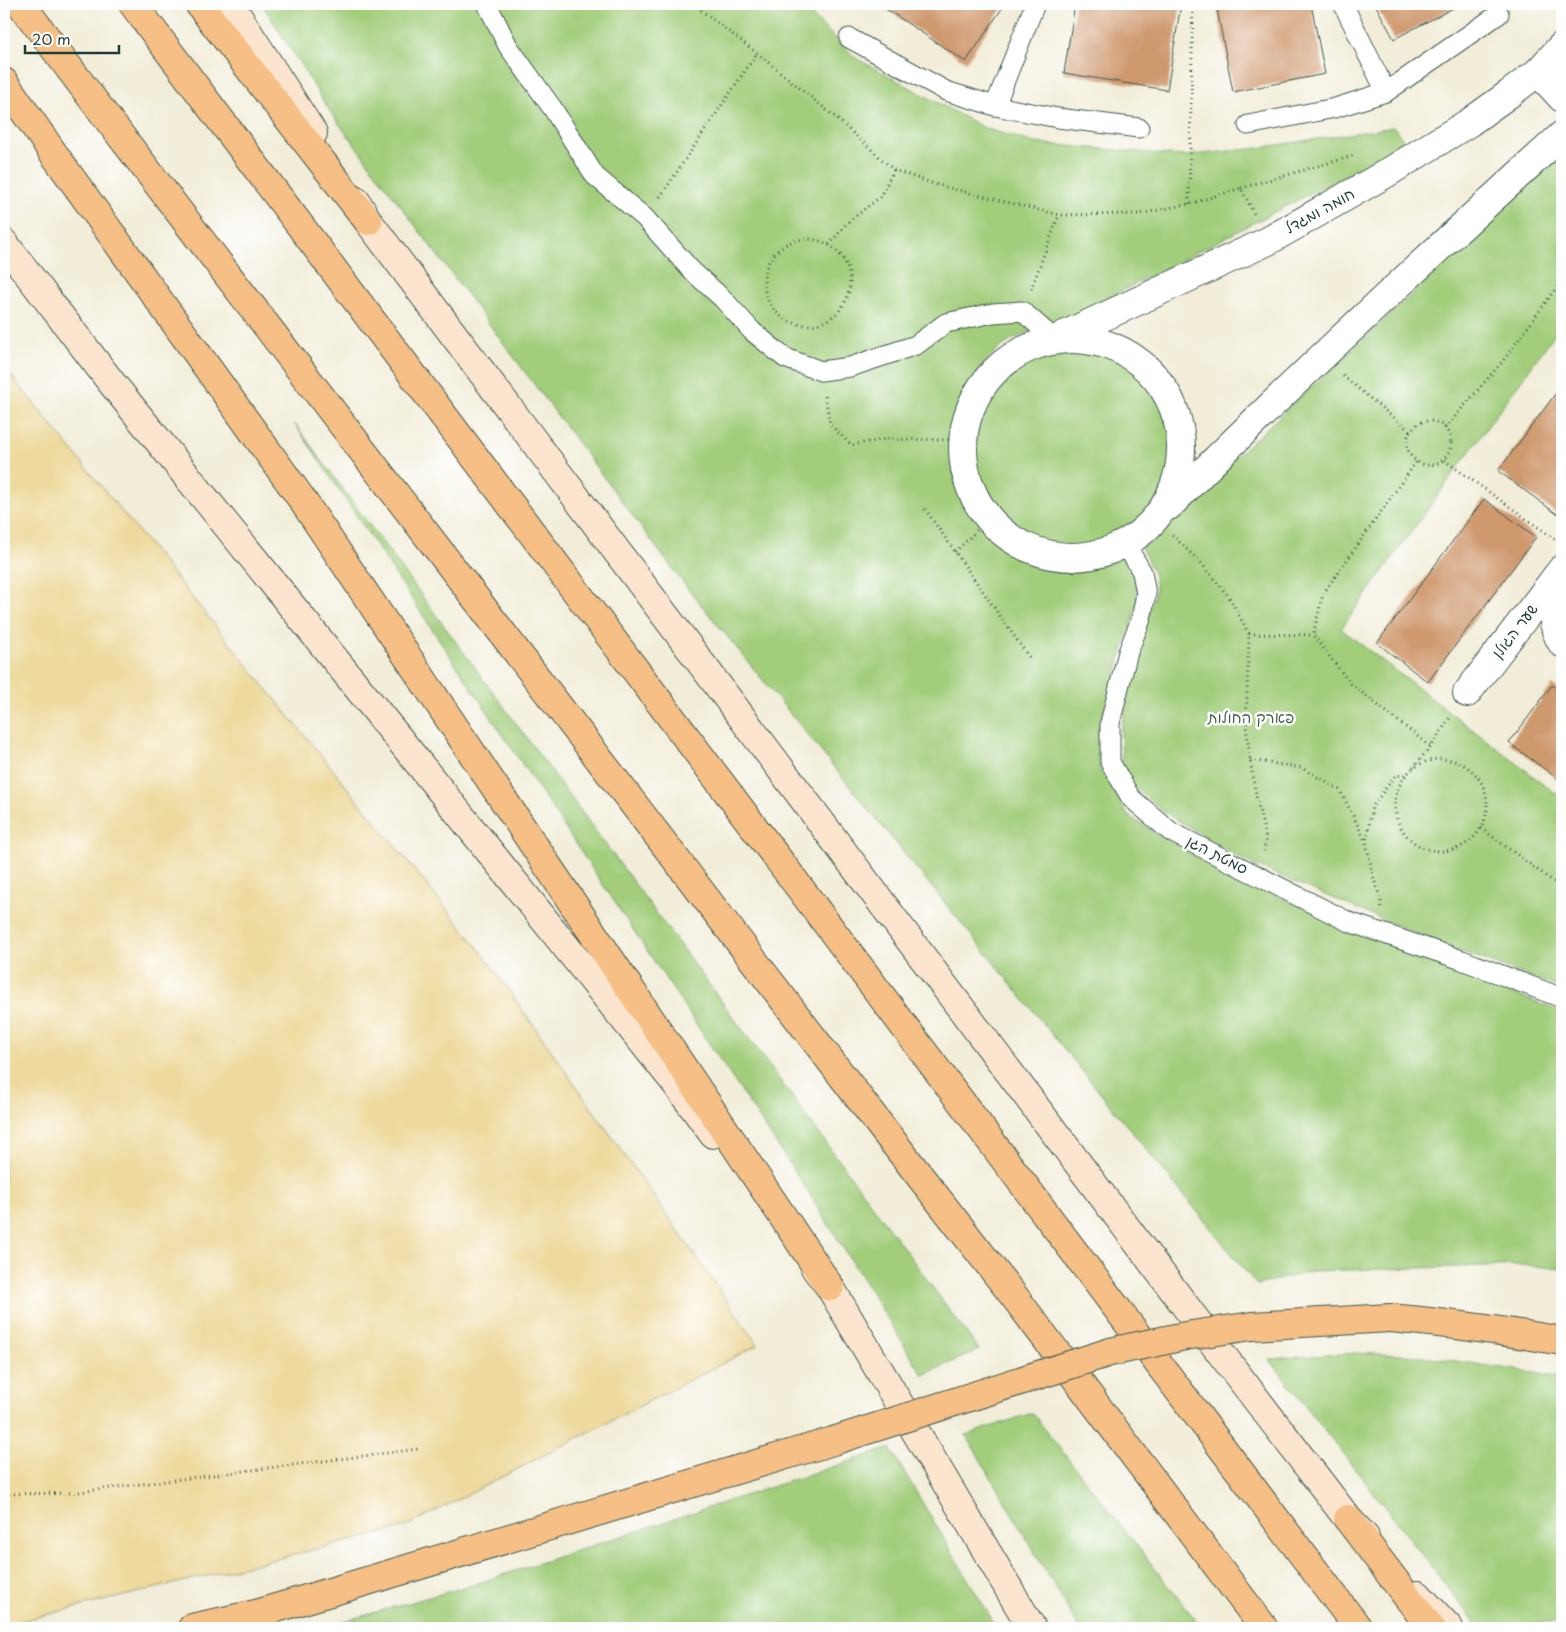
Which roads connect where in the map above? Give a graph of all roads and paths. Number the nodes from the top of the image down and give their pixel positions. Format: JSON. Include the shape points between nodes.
{"nodes":[{"id":1,"x":21,"y":4,"type":"edge"},
{"id":2,"x":133,"y":4,"type":"edge"},
{"id":3,"x":199,"y":4,"type":"edge"},
{"id":4,"x":230,"y":4,"type":"edge"},
{"id":5,"x":487,"y":4,"type":"edge"},
{"id":6,"x":693,"y":4,"type":"edge"},
{"id":7,"x":1035,"y":4,"type":"edge"},
{"id":8,"x":1193,"y":4,"type":"edge"},
{"id":9,"x":1343,"y":4,"type":"edge"},
{"id":10,"x":1499,"y":14,"type":"dead end"},
{"id":11,"x":850,"y":38,"type":"dead end"},
{"id":12,"x":1562,"y":46,"type":"edge"},
{"id":13,"x":757,"y":53,"type":"junction"},
{"id":14,"x":1538,"y":72,"type":"junction"},
{"id":15,"x":4,"y":82,"type":"edge"},
{"id":16,"x":1386,"y":92,"type":"junction"},
{"id":17,"x":1562,"y":98,"type":"edge"},
{"id":18,"x":995,"y":106,"type":"junction"},
{"id":19,"x":1248,"y":125,"type":"dead end"},
{"id":20,"x":1139,"y":128,"type":"dead end"},
{"id":21,"x":1562,"y":135,"type":"edge"},
{"id":22,"x":894,"y":170,"type":"junction"},
{"id":23,"x":1189,"y":204,"type":"junction"},
{"id":24,"x":1059,"y":215,"type":"junction"},
{"id":25,"x":645,"y":218,"type":"junction"},
{"id":26,"x":368,"y":221,"type":"junction"},
{"id":27,"x":1268,"y":241,"type":"junction"},
{"id":28,"x":4,"y":243,"type":"edge"},
{"id":29,"x":828,"y":244,"type":"junction"},
{"id":30,"x":1562,"y":280,"type":"edge"},
{"id":31,"x":1022,"y":310,"type":"junction"},
{"id":32,"x":1054,"y":339,"type":"junction"},
{"id":33,"x":1320,"y":358,"type":"junction"},
{"id":34,"x":821,"y":371,"type":"junction"},
{"id":35,"x":1445,"y":428,"type":"junction"},
{"id":36,"x":1410,"y":431,"type":"junction"},
{"id":37,"x":962,"y":440,"type":"junction"},
{"id":38,"x":1444,"y":460,"type":"junction"},
{"id":39,"x":1416,"y":462,"type":"junction"},
{"id":40,"x":925,"y":509,"type":"dead end"},
{"id":41,"x":988,"y":519,"type":"junction"},
{"id":42,"x":1155,"y":519,"type":"junction"},
{"id":43,"x":1125,"y":543,"type":"junction"},
{"id":44,"x":1562,"y":545,"type":"edge"},
{"id":45,"x":955,"y":552,"type":"junction"},
{"id":46,"x":1559,"y":573,"type":"edge"},
{"id":47,"x":1250,"y":634,"type":"junction"},
{"id":48,"x":1313,"y":635,"type":"junction"},
{"id":49,"x":1562,"y":643,"type":"edge"},
{"id":50,"x":1031,"y":660,"type":"dead end"},
{"id":51,"x":1467,"y":692,"type":"joint"},
{"id":52,"x":1431,"y":747,"type":"junction"},
{"id":53,"x":1250,"y":760,"type":"junction"},
{"id":54,"x":1407,"y":774,"type":"junction"},
{"id":55,"x":1481,"y":828,"type":"junction"},
{"id":56,"x":1366,"y":842,"type":"junction"},
{"id":57,"x":1257,"y":876,"type":"junction"},
{"id":58,"x":1562,"y":888,"type":"edge"},
{"id":59,"x":1380,"y":932,"type":"junction"},
{"id":60,"x":1562,"y":998,"type":"edge"},
{"id":61,"x":830,"y":1288,"type":"junction"},
{"id":62,"x":1562,"y":1341,"type":"edge"},
{"id":63,"x":418,"y":1449,"type":"dead end"},
{"id":64,"x":4,"y":1494,"type":"edge"},
{"id":65,"x":1348,"y":1519,"type":"junction"},
{"id":66,"x":192,"y":1628,"type":"edge"},
{"id":67,"x":1032,"y":1628,"type":"edge"},
{"id":68,"x":1264,"y":1628,"type":"edge"},
{"id":69,"x":1358,"y":1628,"type":"edge"},
{"id":70,"x":1431,"y":1628,"type":"edge"},
{"id":71,"x":1449,"y":1628,"type":"edge"}],
"edges":[{"from":1,"to":68,"type":"highway","via":[[880,1126],[1017,1300]]},
{"from":2,"to":69,"type":"highway"},
{"from":3,"to":26,"type":"highway"},
{"from":4,"to":26,"type":"main road"},
{"from":5,"to":25,"type":"lane","via":[[508,46],[595,176]]},
{"from":6,"to":13,"type":"path"},
{"from":7,"to":18,"type":"lane"},
{"from":8,"to":23,"type":"path"},
{"from":9,"to":16,"type":"lane"},
{"from":10,"to":16,"type":"lane"},
{"from":11,"to":18,"type":"lane","via":[[946,91]]},
{"from":12,"to":14,"type":"street","name":"חומה ומגדל"},
{"from":13,"to":22,"type":"path"},
{"from":13,"to":25,"type":"path"},
{"from":14,"to":17,"type":"street"},
{"from":14,"to":27,"type":"street","name":"חומה ומגדל","via":[[1470,122],[1387,174]]},
{"from":15,"to":61,"type":"highway","via":[[301,498]]},
{"from":16,"to":19,"type":"lane","via":[[1335,108]]},
{"from":18,"to":20,"type":"lane"},
{"from":21,"to":33,"type":"street","name":"חומה ומגדל"},
{"from":22,"to":24,"type":"path","via":[[934,184]]},
{"from":22,"to":29,"type":"path","via":[[880,197],[847,223]]},
{"from":23,"to":24,"type":"path","via":[[1139,214]]},
{"from":23,"to":27,"type":"path","via":[[1241,188]]},
{"from":24,"to":31,"type":"path"},
{"from":25,"to":34,"type":"lane","via":[[691,270],[752,330],[785,358]]},
{"from":26,"to":65,"type":"main road"},
{"from":27,"to":32,"type":"street","name":"חומה ומגדל"},
{"from":28,"to":61,"type":"main road","via":[[111,382],[670,1078]]},
{"from":29,"to":29,"type":"path","via":[[801,239],[775,253],[767,265],[765,294],[771,307],[782,318],[810,326],[835,316],[844,306],[849,292],[849,272],[840,254]]},
{"from":30,"to":35,"type":"path","via":[[1503,362]]},
{"from":31,"to":32,"type":"lane"},
{"from":31,"to":34,"type":"lane","via":[[946,323],[916,345],[850,367]]},
{"from":32,"to":37,"type":"street","name":"חומה ומגדל","via":[[1019,351],[990,374],[970,404]]},
{"from":32,"to":42,"type":"street","name":"חומה ומגדל","via":[[1092,340],[1128,353],[1157,378],[1176,412],[1182,450],[1175,487]]},
{"from":33,"to":36,"type":"path"},
{"from":33,"to":42,"type":"street","name":"חומה ומגדל"},
{"from":34,"to":37,"type":"path","via":[[830,424],[851,445],[886,439]]},
{"from":35,"to":36,"type":"path","via":[[1434,421],[1427,421]]},
{"from":35,"to":38,"type":"path","via":[[1452,440]]},
{"from":36,"to":39,"type":"path","via":[[1408,451]]},
{"from":37,"to":41,"type":"street","name":"חומה ומגדל","via":[[964,468],[972,495]]},
{"from":38,"to":39,"type":"path","via":[[1431,466]]},
{"from":38,"to":44,"type":"path"},
{"from":39,"to":48,"type":"path","via":[[1323,594]]},
{"from":40,"to":45,"type":"path"},
{"from":41,"to":43,"type":"street","name":"חומה ומגדל","via":[[1016,542],[1052,555],[1090,556]]},
{"from":41,"to":45,"type":"path"},
{"from":42,"to":43,"type":"street","name":"חומה ומגדל"},
{"from":42,"to":47,"type":"path","via":[[1201,563],[1230,597]]},
{"from":43,"to":57,"type":"lane","name":"סמטת הגן","via":[[1142,572],[1146,594],[1110,723],[1110,762],[1131,798],[1171,832]]},
{"from":45,"to":50,"type":"path"},
{"from":46,"to":49,"type":"street","via":[[1553,599],[1553,621]]},
{"from":46,"to":51,"type":"street","name":"שער הגולן"},
{"from":47,"to":48,"type":"path"},
{"from":47,"to":53,"type":"path","via":[[1246,725]]},
{"from":48,"to":52,"type":"path","via":[[1350,682]]},
{"from":51,"to":52,"type":"path"},
{"from":52,"to":54,"type":"path"},
{"from":53,"to":56,"type":"path","via":[[1302,768],[1340,790]]},
{"from":53,"to":57,"type":"path","via":[[1266,840]]},
{"from":54,"to":55,"type":"path","via":[[1432,759],[1462,763],[1483,785],[1487,814]]},
{"from":54,"to":55,"type":"path","via":[[1395,802],[1397,817],[1414,842],[1428,849],[1443,851],[1472,840]]},
{"from":54,"to":56,"type":"path","via":[[1394,776],[1372,807]]},
{"from":55,"to":58,"type":"path"},
{"from":56,"to":59,"type":"path","via":[[1372,876],[1381,900]]},
{"from":57,"to":59,"type":"lane","name":"סמטת הגן","via":[[1349,922]]},
{"from":59,"to":60,"type":"lane","name":"סמטת הגן"},
{"from":61,"to":67,"type":"main road"},
{"from":62,"to":66,"type":"highway","bridge":true,"via":[[1390,1318],[1252,1326],[1185,1336],[1110,1352],[833,1441],[348,1587],[256,1614]]},
{"from":63,"to":64,"type":"path","via":[[71,1493]]},
{"from":65,"to":70,"type":"highway"},
{"from":65,"to":71,"type":"main road"}]}
